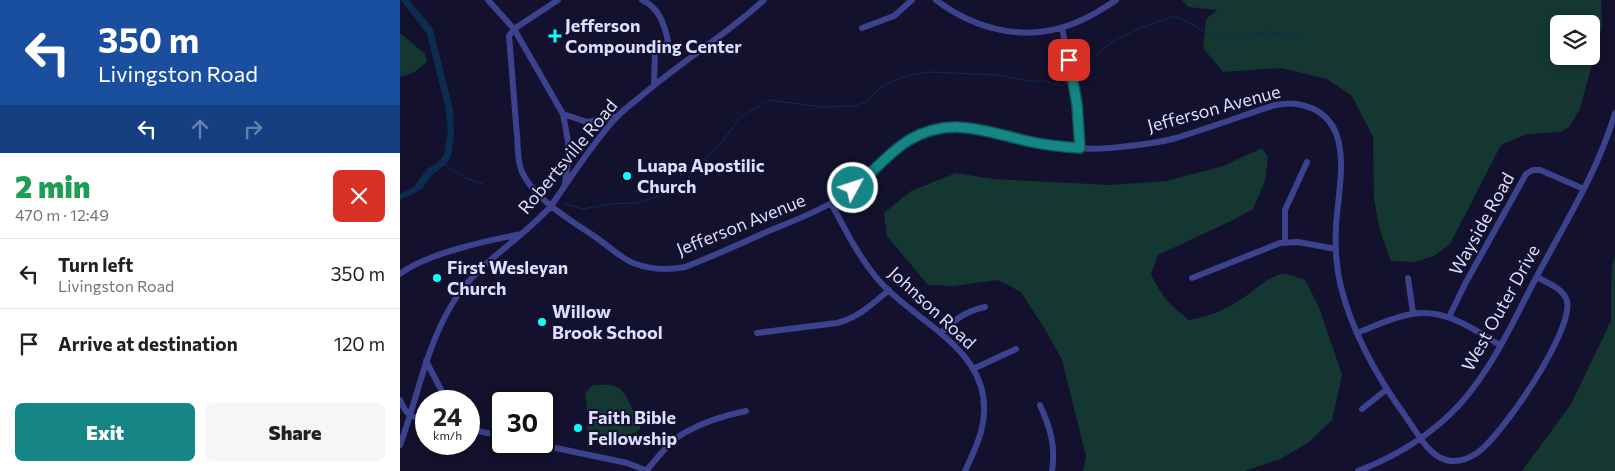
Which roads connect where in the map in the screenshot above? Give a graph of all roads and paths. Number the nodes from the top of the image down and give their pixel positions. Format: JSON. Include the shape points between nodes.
{"nodes":[{"id":1,"x":488,"y":0,"type":"edge"},
{"id":2,"x":558,"y":0,"type":"edge"},
{"id":3,"x":642,"y":0,"type":"edge"},
{"id":4,"x":764,"y":0,"type":"edge"},
{"id":5,"x":912,"y":0,"type":"edge"},
{"id":6,"x":936,"y":0,"type":"edge"},
{"id":7,"x":1116,"y":0,"type":"edge"},
{"id":8,"x":862,"y":28,"type":"dead end"},
{"id":9,"x":1062,"y":28,"type":"junction"},
{"id":10,"x":514,"y":29,"type":"junction"},
{"id":11,"x":654,"y":85,"type":"junction"},
{"id":12,"x":1615,"y":113,"type":"edge"},
{"id":13,"x":563,"y":114,"type":"junction"},
{"id":14,"x":616,"y":117,"type":"junction"},
{"id":15,"x":1080,"y":148,"type":"junction"},
{"id":16,"x":1306,"y":162,"type":"dead end"},
{"id":17,"x":565,"y":186,"type":"junction"},
{"id":18,"x":1584,"y":189,"type":"junction"},
{"id":19,"x":831,"y":203,"type":"junction"},
{"id":20,"x":551,"y":205,"type":"junction"},
{"id":21,"x":523,"y":233,"type":"junction"},
{"id":22,"x":1286,"y":242,"type":"junction"},
{"id":23,"x":1336,"y":249,"type":"junction"},
{"id":24,"x":400,"y":274,"type":"edge"},
{"id":25,"x":1537,"y":277,"type":"junction"},
{"id":26,"x":1192,"y":278,"type":"dead end"},
{"id":27,"x":1408,"y":278,"type":"dead end"},
{"id":28,"x":889,"y":290,"type":"junction"},
{"id":29,"x":985,"y":307,"type":"dead end"},
{"id":30,"x":1413,"y":313,"type":"junction"},
{"id":31,"x":1449,"y":317,"type":"junction"},
{"id":32,"x":757,"y":332,"type":"dead end"},
{"id":33,"x":940,"y":333,"type":"junction"},
{"id":34,"x":1357,"y":333,"type":"junction"},
{"id":35,"x":1500,"y":345,"type":"junction"},
{"id":36,"x":1016,"y":349,"type":"dead end"},
{"id":37,"x":426,"y":361,"type":"junction"},
{"id":38,"x":973,"y":369,"type":"junction"},
{"id":39,"x":441,"y":390,"type":"edge"},
{"id":40,"x":1387,"y":390,"type":"junction"},
{"id":41,"x":400,"y":400,"type":"edge"},
{"id":42,"x":1040,"y":404,"type":"dead end"},
{"id":43,"x":1362,"y":409,"type":"dead end"},
{"id":44,"x":746,"y":411,"type":"dead end"},
{"id":45,"x":411,"y":416,"type":"junction"},
{"id":46,"x":415,"y":417,"type":"edge"},
{"id":47,"x":1422,"y":438,"type":"junction"},
{"id":48,"x":400,"y":445,"type":"edge"},
{"id":49,"x":555,"y":448,"type":"edge"},
{"id":50,"x":647,"y":471,"type":"edge"},
{"id":51,"x":965,"y":471,"type":"edge"},
{"id":52,"x":1052,"y":471,"type":"edge"},
{"id":53,"x":1358,"y":471,"type":"edge"}],
"edges":[{"from":1,"to":10,"type":"street"},
{"from":2,"to":10,"type":"street"},
{"from":3,"to":11,"type":"street","via":[[656,9],[668,41],[655,51]]},
{"from":4,"to":11,"type":"street","name":"Robertsville Road"},
{"from":5,"to":8,"type":"street","via":[[894,16]]},
{"from":6,"to":9,"type":"street","via":[[955,14],[997,30],[1030,33]]},
{"from":7,"to":9,"type":"street"},
{"from":9,"to":15,"type":"street","via":[[1077,104]]},
{"from":10,"to":13,"type":"street"},
{"from":10,"to":20,"type":"street","name":"Jefferson Avenue","via":[[509,36],[520,163],[534,190]]},
{"from":11,"to":14,"type":"street","name":"Robertsville Road"},
{"from":12,"to":18,"type":"street","name":"West Outer Drive"},
{"from":13,"to":14,"type":"street","via":[[587,122]]},
{"from":13,"to":17,"type":"street","via":[[568,151]]},
{"from":14,"to":17,"type":"street","name":"Robertsville Road"},
{"from":15,"to":19,"type":"street","name":"Jefferson Avenue","via":[[1036,143],[967,127],[931,130],[902,145],[859,184]]},
{"from":15,"to":23,"type":"street","name":"Jefferson Avenue","via":[[1126,147],[1162,141],[1279,104],[1301,104],[1324,117],[1340,142],[1342,159]]},
{"from":16,"to":22,"type":"street","via":[[1285,210]]},
{"from":17,"to":20,"type":"street","name":"Robertsville Road"},
{"from":18,"to":25,"type":"street","name":"West Outer Drive"},
{"from":18,"to":31,"type":"street","name":"Wayside Road","via":[[1540,170],[1526,174]]},
{"from":19,"to":20,"type":"street","name":"Jefferson Avenue","via":[[688,266],[668,269],[631,262]]},
{"from":19,"to":28,"type":"street","name":"Johnson Road","via":[[861,257]]},
{"from":20,"to":21,"type":"street","name":"Robertsville Road"},
{"from":21,"to":24,"type":"street","via":[[424,261]]},
{"from":21,"to":37,"type":"street","name":"Robertsville Road","via":[[477,273],[454,300]]},
{"from":22,"to":23,"type":"street"},
{"from":22,"to":26,"type":"street"},
{"from":23,"to":34,"type":"street","name":"Jefferson Avenue","via":[[1341,287]]},
{"from":25,"to":35,"type":"street","name":"West Outer Drive"},
{"from":25,"to":47,"type":"street","name":"Jefferson Avenue","via":[[1563,293],[1567,300],[1567,313],[1565,324],[1522,400],[1486,445],[1468,458],[1445,460],[1433,452]]},
{"from":27,"to":30,"type":"street"},
{"from":28,"to":32,"type":"street","via":[[849,320]]},
{"from":28,"to":33,"type":"street","name":"Johnson Road"},
{"from":29,"to":33,"type":"street","via":[[965,313]]},
{"from":30,"to":31,"type":"street"},
{"from":30,"to":34,"type":"street"},
{"from":31,"to":35,"type":"street"},
{"from":33,"to":38,"type":"street","name":"Johnson Road","via":[[959,348]]},
{"from":34,"to":40,"type":"street","name":"Jefferson Avenue"},
{"from":35,"to":47,"type":"street","name":"West Outer Drive","via":[[1467,396]]},
{"from":36,"to":38,"type":"street"},
{"from":37,"to":39,"type":"street"},
{"from":37,"to":45,"type":"street","name":"Robertsville Road"},
{"from":38,"to":51,"type":"street","name":"Johnson Road","via":[[982,390],[984,414],[979,440]]},
{"from":40,"to":43,"type":"street"},
{"from":40,"to":47,"type":"street","name":"Jefferson Avenue"},
{"from":41,"to":45,"type":"street"},
{"from":42,"to":52,"type":"street","via":[[1052,437]]},
{"from":44,"to":50,"type":"street","via":[[727,415],[684,433]]},
{"from":45,"to":46,"type":"street"},
{"from":45,"to":48,"type":"street","name":"Robertsville Road"},
{"from":47,"to":53,"type":"street","name":"West Outer Drive"},
{"from":49,"to":50,"type":"street","via":[[627,463]]}]}
